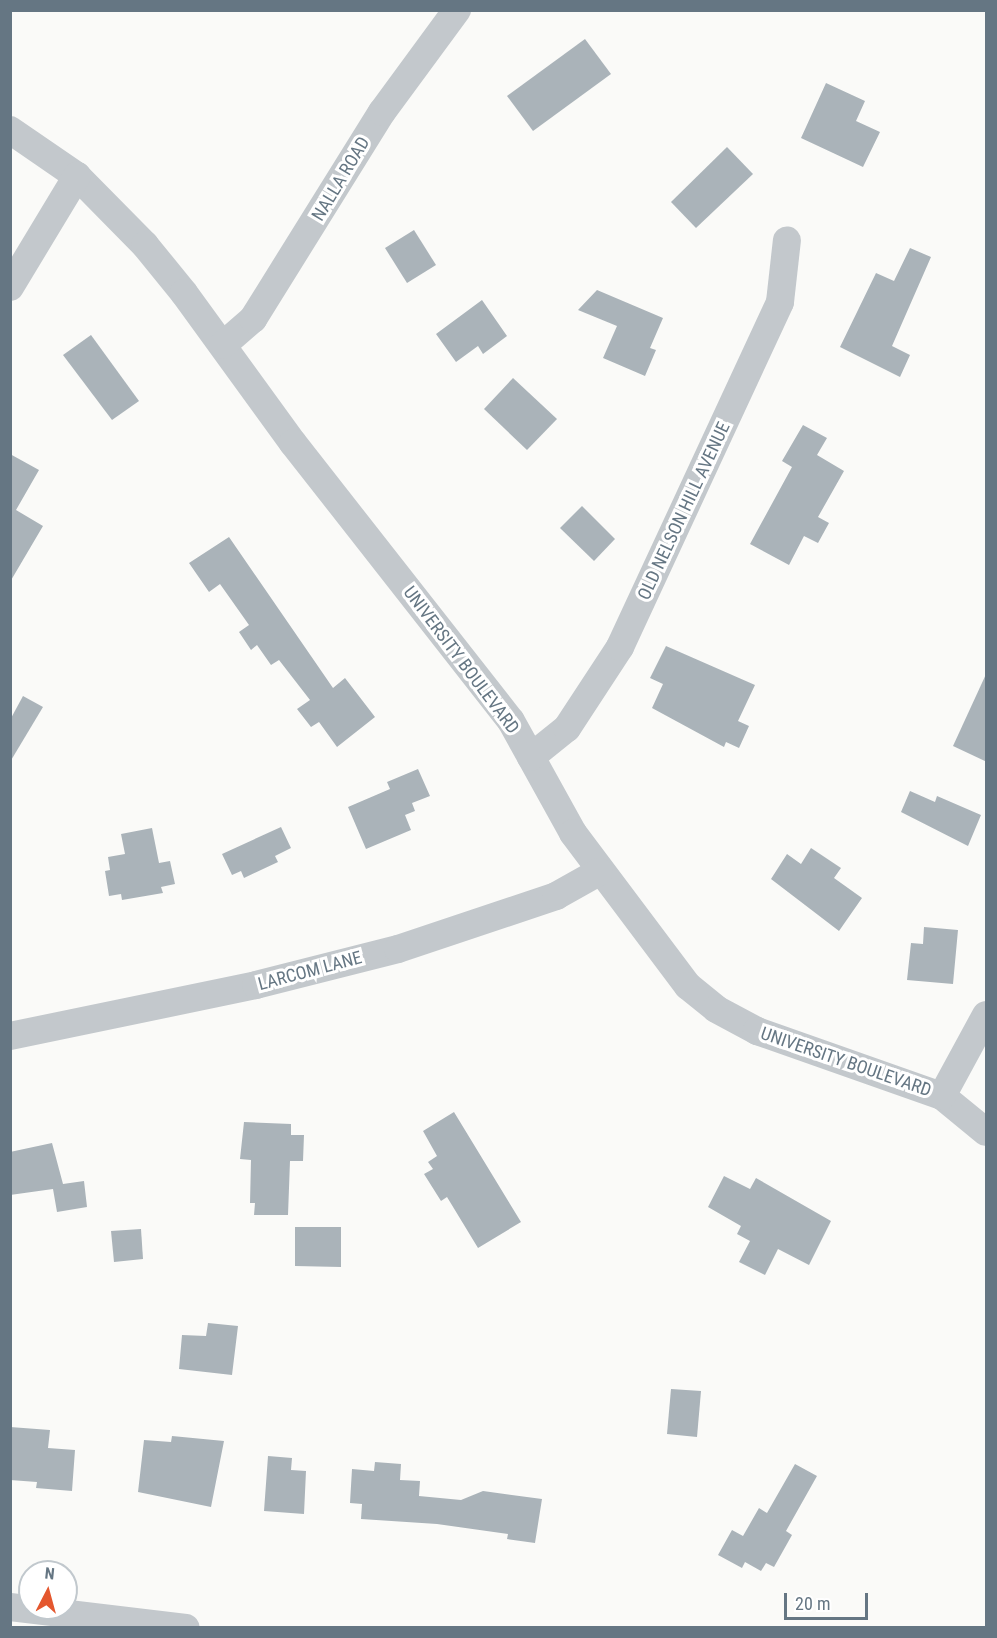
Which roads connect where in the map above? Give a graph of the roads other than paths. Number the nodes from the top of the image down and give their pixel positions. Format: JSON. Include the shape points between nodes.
{"nodes":[{"id":1,"x":457,"y":10,"type":"edge"},
{"id":2,"x":10,"y":130,"type":"edge"},
{"id":3,"x":77,"y":176,"type":"junction"},
{"id":4,"x":787,"y":240,"type":"dead end"},
{"id":5,"x":10,"y":287,"type":"edge"},
{"id":6,"x":223,"y":345,"type":"junction"},
{"id":7,"x":531,"y":757,"type":"junction"},
{"id":8,"x":599,"y":872,"type":"junction"},
{"id":9,"x":987,"y":1015,"type":"edge"},
{"id":10,"x":10,"y":1036,"type":"edge"},
{"id":11,"x":942,"y":1096,"type":"junction"},
{"id":12,"x":987,"y":1132,"type":"edge"},
{"id":13,"x":10,"y":1607,"type":"edge"},
{"id":14,"x":186,"y":1628,"type":"edge"}],
"edges":[{"from":1,"to":6,"type":"street","name":"NALLA ROAD","via":[[382,112],[253,319]]},
{"from":2,"to":3,"type":"street","name":"UNIVERSITY BOULEVARD"},
{"from":3,"to":5,"type":"street"},
{"from":3,"to":6,"type":"street","name":"UNIVERSITY BOULEVARD","via":[[145,245]]},
{"from":4,"to":7,"type":"street","name":"OLD NELSON HILL AVENUE","via":[[780,302],[620,647],[567,728]]},
{"from":6,"to":7,"type":"street","name":"UNIVERSITY BOULEVARD","via":[[362,532],[470,666]]},
{"from":7,"to":8,"type":"street","name":"UNIVERSITY BOULEVARD"},
{"from":8,"to":10,"type":"street","name":"LARCOM LANE","via":[[556,896],[398,949],[256,986]]},
{"from":8,"to":11,"type":"street","name":"UNIVERSITY BOULEVARD","via":[[688,986],[717,1009],[800,1049]]},
{"from":9,"to":11,"type":"street"},
{"from":11,"to":12,"type":"street","name":"UNIVERSITY BOULEVARD"},
{"from":13,"to":14,"type":"street"}]}
